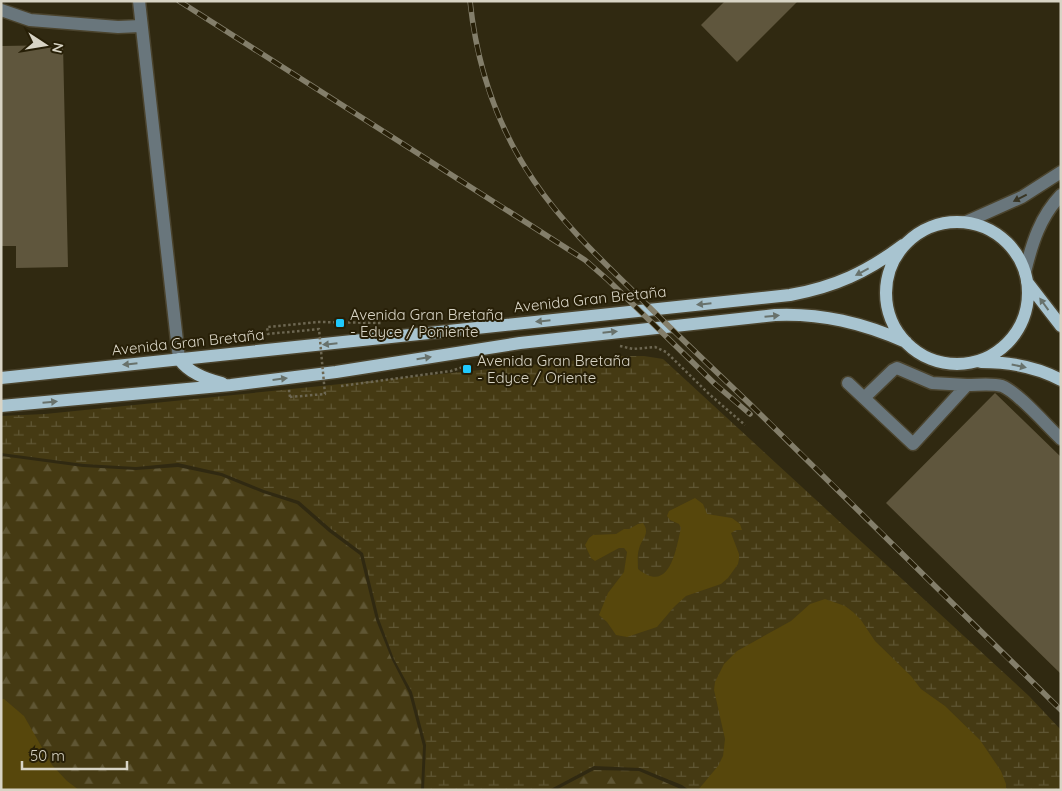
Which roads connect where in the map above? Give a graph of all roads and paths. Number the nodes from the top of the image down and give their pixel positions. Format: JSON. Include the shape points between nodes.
{"nodes":[{"id":1,"x":139,"y":1,"type":"edge"},
{"id":2,"x":1,"y":10,"type":"edge"},
{"id":3,"x":141,"y":26,"type":"junction"},
{"id":4,"x":1061,"y":172,"type":"edge"},
{"id":5,"x":1061,"y":195,"type":"edge"},
{"id":6,"x":966,"y":222,"type":"junction"},
{"id":7,"x":903,"y":245,"type":"junction"},
{"id":8,"x":1026,"y":277,"type":"junction"},
{"id":9,"x":1061,"y":326,"type":"edge"},
{"id":10,"x":599,"y":334,"type":"junction"},
{"id":11,"x":396,"y":337,"type":"junction"},
{"id":12,"x":906,"y":342,"type":"junction"},
{"id":13,"x":475,"y":350,"type":"junction"},
{"id":14,"x":179,"y":359,"type":"junction"},
{"id":15,"x":976,"y":362,"type":"junction"},
{"id":16,"x":1,"y":378,"type":"edge"},
{"id":17,"x":1061,"y":380,"type":"edge"},
{"id":18,"x":848,"y":383,"type":"dead end"},
{"id":19,"x":355,"y":384,"type":"dead end"},
{"id":20,"x":232,"y":385,"type":"junction"},
{"id":21,"x":967,"y":385,"type":"junction"},
{"id":22,"x":290,"y":397,"type":"dead end"},
{"id":23,"x":864,"y":398,"type":"junction"},
{"id":24,"x":1,"y":406,"type":"edge"},
{"id":25,"x":745,"y":425,"type":"dead end"},
{"id":26,"x":1061,"y":439,"type":"edge"}],
"edges":[{"from":1,"to":3,"type":"street"},
{"from":2,"to":3,"type":"street","via":[[30,20]]},
{"from":3,"to":14,"type":"street"},
{"from":4,"to":6,"type":"street","one_way":true,"via":[[1022,198]]},
{"from":5,"to":8,"type":"street","via":[[1042,220],[1032,246]]},
{"from":6,"to":7,"type":"main road","via":[[936,224],[918,232]]},
{"from":6,"to":8,"type":"main road","via":[[986,227],[1003,238],[1017,254]]},
{"from":7,"to":11,"type":"main road","name":"Avenida Gran Bretaña","one_way":true,"via":[[861,273],[834,285],[806,292]]},
{"from":7,"to":12,"type":"main road","via":[[893,262],[886,290],[890,318]]},
{"from":9,"to":8,"type":"main road","one_way":true},
{"from":8,"to":15,"type":"main road","via":[[1028,303],[1017,331],[999,350]]},
{"from":10,"to":12,"type":"main road","one_way":true,"via":[[804,314],[856,323]]},
{"from":10,"to":13,"type":"main road"},
{"from":10,"to":25,"type":"path","via":[[625,348],[655,347],[666,352]]},
{"from":11,"to":14,"type":"main road","name":"Avenida Gran Bretaña","one_way":true},
{"from":11,"to":22,"type":"path","bridge":true,"via":[[389,324],[349,321],[267,327],[268,334],[319,329],[325,394]]},
{"from":12,"to":15,"type":"main road","via":[[934,361]]},
{"from":13,"to":19,"type":"path","via":[[474,363],[460,369]]},
{"from":20,"to":13,"type":"main road","one_way":true},
{"from":14,"to":16,"type":"main road","name":"Avenida Gran Bretaña","one_way":true},
{"from":14,"to":20,"type":"main road","via":[[197,374]]},
{"from":15,"to":17,"type":"main road","one_way":true,"via":[[1022,366]]},
{"from":18,"to":23,"type":"street"},
{"from":24,"to":20,"type":"main road","one_way":true},
{"from":21,"to":23,"type":"street","via":[[932,382],[897,368]]},
{"from":21,"to":23,"type":"street","via":[[914,444]]},
{"from":21,"to":26,"type":"street","via":[[994,384],[1011,391]]}]}
